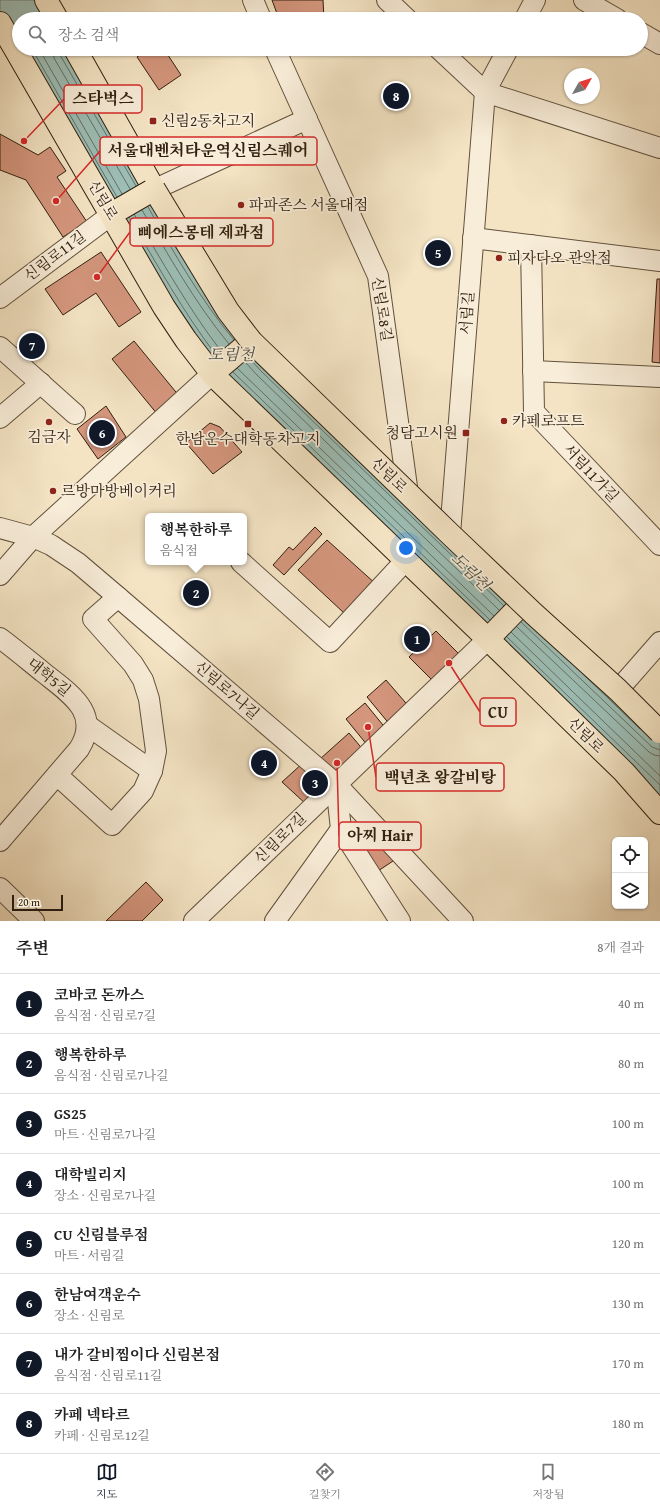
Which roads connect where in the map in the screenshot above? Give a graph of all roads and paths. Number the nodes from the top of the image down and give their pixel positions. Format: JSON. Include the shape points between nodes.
{"nodes":[{"id":1,"x":46,"y":0,"type":"edge"},
{"id":2,"x":253,"y":0,"type":"edge"},
{"id":3,"x":387,"y":0,"type":"edge"},
{"id":4,"x":535,"y":0,"type":"edge"},
{"id":5,"x":584,"y":0,"type":"edge"},
{"id":6,"x":53,"y":12,"type":"edge"},
{"id":7,"x":258,"y":12,"type":"edge"},
{"id":8,"x":400,"y":12,"type":"edge"},
{"id":9,"x":529,"y":12,"type":"edge"},
{"id":10,"x":605,"y":12,"type":"edge"},
{"id":11,"x":0,"y":23,"type":"edge"},
{"id":12,"x":648,"y":37,"type":"edge"},
{"id":13,"x":12,"y":43,"type":"edge"},
{"id":14,"x":660,"y":44,"type":"edge"},
{"id":15,"x":20,"y":56,"type":"edge"},
{"id":16,"x":79,"y":56,"type":"edge"},
{"id":17,"x":278,"y":56,"type":"edge"},
{"id":18,"x":446,"y":56,"type":"edge"},
{"id":19,"x":504,"y":56,"type":"edge"},
{"id":20,"x":484,"y":92,"type":"junction"},
{"id":21,"x":307,"y":119,"type":"junction"},
{"id":22,"x":660,"y":148,"type":"edge"},
{"id":23,"x":153,"y":190,"type":"junction"},
{"id":24,"x":115,"y":212,"type":"junction"},
{"id":25,"x":473,"y":238,"type":"junction"},
{"id":26,"x":531,"y":245,"type":"junction"},
{"id":27,"x":660,"y":261,"type":"edge"},
{"id":28,"x":0,"y":298,"type":"edge"},
{"id":29,"x":250,"y":341,"type":"junction"},
{"id":30,"x":0,"y":346,"type":"edge"},
{"id":31,"x":533,"y":371,"type":"junction"},
{"id":32,"x":212,"y":374,"type":"junction"},
{"id":33,"x":660,"y":377,"type":"edge"},
{"id":34,"x":41,"y":383,"type":"junction"},
{"id":35,"x":75,"y":414,"type":"dead end"},
{"id":36,"x":0,"y":418,"type":"edge"},
{"id":37,"x":408,"y":494,"type":"junction"},
{"id":38,"x":0,"y":528,"type":"edge"},
{"id":39,"x":450,"y":534,"type":"junction"},
{"id":40,"x":33,"y":537,"type":"junction"},
{"id":41,"x":660,"y":545,"type":"edge"},
{"id":42,"x":406,"y":560,"type":"junction"},
{"id":43,"x":244,"y":565,"type":"edge"},
{"id":44,"x":0,"y":575,"type":"edge"},
{"id":45,"x":118,"y":597,"type":"junction"},
{"id":46,"x":523,"y":603,"type":"junction"},
{"id":47,"x":0,"y":638,"type":"edge"},
{"id":48,"x":488,"y":639,"type":"junction"},
{"id":49,"x":660,"y":642,"type":"edge"},
{"id":50,"x":618,"y":690,"type":"junction"},
{"id":51,"x":87,"y":725,"type":"junction"},
{"id":52,"x":660,"y":732,"type":"edge"},
{"id":53,"x":152,"y":771,"type":"junction"},
{"id":54,"x":57,"y":775,"type":"junction"},
{"id":55,"x":336,"y":784,"type":"junction"},
{"id":56,"x":660,"y":812,"type":"edge"},
{"id":57,"x":341,"y":829,"type":"junction"},
{"id":58,"x":0,"y":841,"type":"edge"},
{"id":59,"x":0,"y":888,"type":"edge"},
{"id":60,"x":394,"y":918,"type":"edge"},
{"id":61,"x":34,"y":921,"type":"edge"},
{"id":62,"x":194,"y":921,"type":"edge"},
{"id":63,"x":275,"y":921,"type":"edge"},
{"id":64,"x":463,"y":921,"type":"edge"}],
"edges":[{"from":1,"to":6,"type":"main road"},
{"from":2,"to":7,"type":"street"},
{"from":3,"to":8,"type":"street"},
{"from":4,"to":9,"type":"street"},
{"from":5,"to":10,"type":"street"},
{"from":11,"to":13,"type":"main road","name":"신림로"},
{"from":12,"to":14,"type":"street"},
{"from":15,"to":24,"type":"main road","name":"신림로"},
{"from":16,"to":23,"type":"main road","name":"신림로"},
{"from":17,"to":21,"type":"street","name":"신림로8길"},
{"from":18,"to":20,"type":"street"},
{"from":19,"to":20,"type":"street","name":"서림길"},
{"from":20,"to":22,"type":"street"},
{"from":20,"to":25,"type":"street","name":"서림길"},
{"from":21,"to":23,"type":"street"},
{"from":21,"to":37,"type":"street","name":"신림로8길","via":[[378,276]]},
{"from":23,"to":24,"type":"main road","bridge":true},
{"from":23,"to":29,"type":"main road","name":"신림로","bridge":true,"via":[[228,311]]},
{"from":24,"to":28,"type":"street","name":"신림로11길"},
{"from":24,"to":32,"type":"main road","name":"신림로","via":[[164,308]]},
{"from":25,"to":26,"type":"street"},
{"from":25,"to":39,"type":"street","name":"서림길"},
{"from":26,"to":27,"type":"street"},
{"from":26,"to":31,"type":"street","name":"서림11가길"},
{"from":29,"to":32,"type":"main road"},
{"from":29,"to":37,"type":"main road","name":"신림로","bridge":true},
{"from":30,"to":34,"type":"street"},
{"from":31,"to":33,"type":"street"},
{"from":31,"to":41,"type":"street","name":"서림11가길","via":[[534,412]]},
{"from":32,"to":40,"type":"street"},
{"from":32,"to":42,"type":"main road","name":"신림로"},
{"from":34,"to":35,"type":"street"},
{"from":34,"to":36,"type":"street"},
{"from":37,"to":39,"type":"main road","name":"신림로","bridge":true},
{"from":38,"to":40,"type":"street","name":"신림로7나길"},
{"from":39,"to":46,"type":"main road","name":"신림로","bridge":true},
{"from":40,"to":44,"type":"street"},
{"from":40,"to":45,"type":"street","name":"신림로7나길","via":[[51,545],[78,563]]},
{"from":42,"to":43,"type":"street","via":[[330,642]]},
{"from":42,"to":48,"type":"main road","name":"신림로"},
{"from":45,"to":53,"type":"street","via":[[93,619],[133,664],[143,680],[149,699],[156,751]]},
{"from":45,"to":55,"type":"street","name":"신림로7나길"},
{"from":46,"to":48,"type":"main road"},
{"from":46,"to":50,"type":"main road","name":"신림로","bridge":true},
{"from":47,"to":51,"type":"street","name":"대학5길","via":[[73,696],[84,712]]},
{"from":48,"to":55,"type":"street","name":"신림로7길"},
{"from":48,"to":56,"type":"main road","name":"신림로","via":[[624,772]]},
{"from":49,"to":50,"type":"street"},
{"from":50,"to":52,"type":"main road","name":"신림로","bridge":true},
{"from":51,"to":53,"type":"street"},
{"from":51,"to":54,"type":"street","via":[[82,744]]},
{"from":53,"to":54,"type":"street","via":[[143,790],[112,825]]},
{"from":54,"to":58,"type":"street"},
{"from":55,"to":57,"type":"street"},
{"from":55,"to":62,"type":"street","name":"신림로7길"},
{"from":55,"to":64,"type":"street","name":"신림로7나길"},
{"from":57,"to":60,"type":"street"},
{"from":57,"to":63,"type":"street"},
{"from":59,"to":61,"type":"street"}]}
